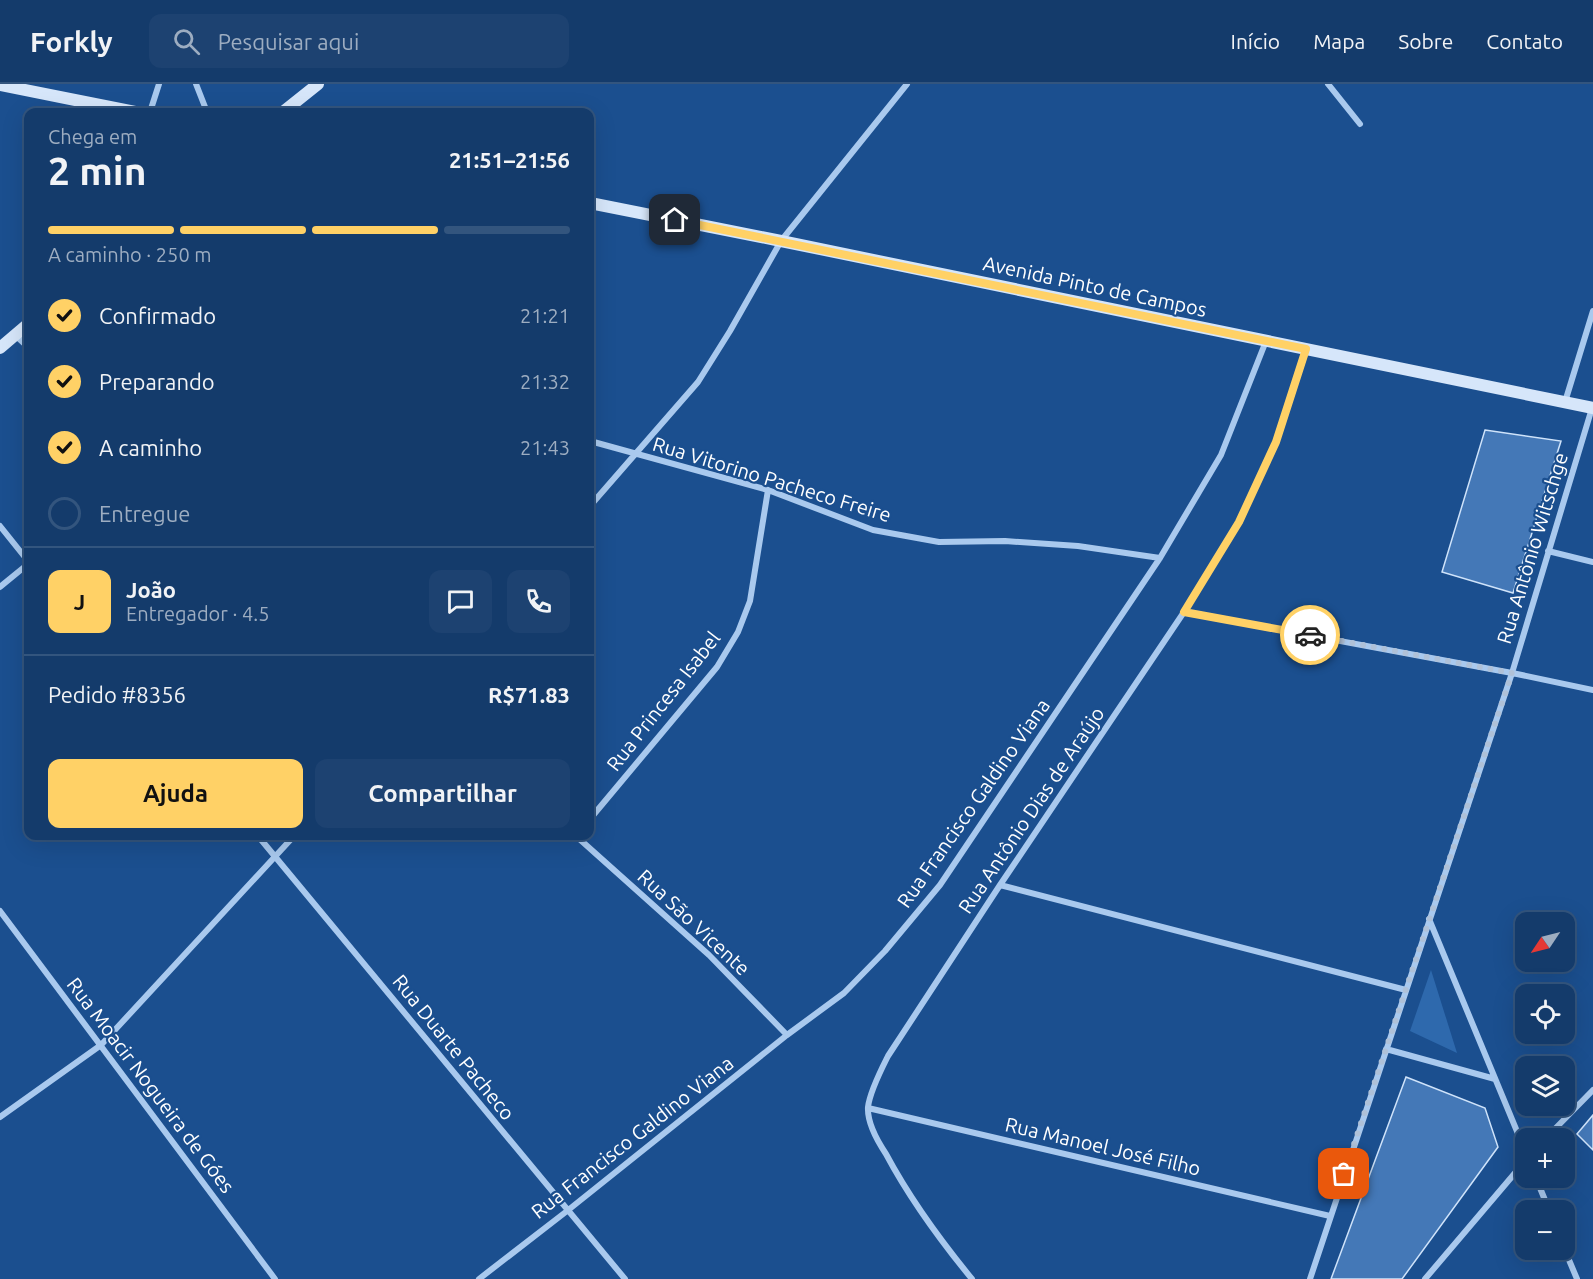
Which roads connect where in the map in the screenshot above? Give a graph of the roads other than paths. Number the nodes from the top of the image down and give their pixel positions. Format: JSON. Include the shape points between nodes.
{"nodes":[{"id":1,"x":159,"y":84,"type":"edge"},
{"id":2,"x":196,"y":84,"type":"edge"},
{"id":3,"x":318,"y":84,"type":"edge"},
{"id":4,"x":907,"y":84,"type":"edge"},
{"id":5,"x":1328,"y":84,"type":"edge"},
{"id":6,"x":0,"y":85,"type":"edge"},
{"id":7,"x":115,"y":108,"type":"edge"},
{"id":8,"x":151,"y":108,"type":"edge"},
{"id":9,"x":205,"y":108,"type":"edge"},
{"id":10,"x":288,"y":108,"type":"edge"},
{"id":11,"x":1360,"y":124,"type":"dead end"},
{"id":12,"x":594,"y":204,"type":"edge"},
{"id":13,"x":781,"y":241,"type":"junction"},
{"id":14,"x":1593,"y":311,"type":"edge"},
{"id":15,"x":24,"y":327,"type":"edge"},
{"id":16,"x":15,"y":335,"type":"junction"},
{"id":17,"x":1266,"y":340,"type":"junction"},
{"id":18,"x":24,"y":343,"type":"edge"},
{"id":19,"x":0,"y":348,"type":"edge"},
{"id":20,"x":1306,"y":349,"type":"junction"},
{"id":21,"x":1564,"y":402,"type":"junction"},
{"id":22,"x":1592,"y":408,"type":"edge"},
{"id":23,"x":594,"y":442,"type":"edge"},
{"id":24,"x":637,"y":454,"type":"junction"},
{"id":25,"x":768,"y":490,"type":"junction"},
{"id":26,"x":594,"y":502,"type":"edge"},
{"id":27,"x":0,"y":526,"type":"edge"},
{"id":28,"x":1548,"y":551,"type":"junction"},
{"id":29,"x":24,"y":557,"type":"edge"},
{"id":30,"x":1160,"y":558,"type":"junction"},
{"id":31,"x":1593,"y":562,"type":"edge"},
{"id":32,"x":24,"y":565,"type":"edge"},
{"id":33,"x":0,"y":586,"type":"edge"},
{"id":34,"x":1184,"y":612,"type":"junction"},
{"id":35,"x":1512,"y":673,"type":"junction"},
{"id":36,"x":1593,"y":690,"type":"edge"},
{"id":37,"x":594,"y":814,"type":"edge"},
{"id":38,"x":262,"y":840,"type":"edge"},
{"id":39,"x":290,"y":840,"type":"edge"},
{"id":40,"x":580,"y":840,"type":"edge"},
{"id":41,"x":276,"y":856,"type":"junction"},
{"id":42,"x":1000,"y":885,"type":"junction"},
{"id":43,"x":0,"y":911,"type":"edge"},
{"id":44,"x":1430,"y":919,"type":"junction"},
{"id":45,"x":3,"y":921,"type":"edge"},
{"id":46,"x":1406,"y":990,"type":"junction"},
{"id":47,"x":787,"y":1035,"type":"junction"},
{"id":48,"x":100,"y":1045,"type":"junction"},
{"id":49,"x":1386,"y":1049,"type":"junction"},
{"id":50,"x":1495,"y":1079,"type":"junction"},
{"id":51,"x":1593,"y":1090,"type":"edge"},
{"id":52,"x":868,"y":1108,"type":"junction"},
{"id":53,"x":0,"y":1117,"type":"edge"},
{"id":54,"x":1516,"y":1128,"type":"edge"},
{"id":55,"x":1556,"y":1128,"type":"edge"},
{"id":56,"x":1515,"y":1173,"type":"edge"},
{"id":57,"x":567,"y":1210,"type":"junction"},
{"id":58,"x":1330,"y":1216,"type":"junction"},
{"id":59,"x":1569,"y":1260,"type":"edge"},
{"id":60,"x":275,"y":1279,"type":"edge"},
{"id":61,"x":478,"y":1279,"type":"edge"},
{"id":62,"x":624,"y":1279,"type":"edge"},
{"id":63,"x":972,"y":1279,"type":"edge"},
{"id":64,"x":1310,"y":1279,"type":"edge"},
{"id":65,"x":1425,"y":1279,"type":"edge"},
{"id":66,"x":1577,"y":1279,"type":"edge"}],
"edges":[{"from":1,"to":8,"type":"street"},
{"from":2,"to":9,"type":"street"},
{"from":3,"to":10,"type":"street"},
{"from":4,"to":13,"type":"street"},
{"from":5,"to":11,"type":"street"},
{"from":6,"to":7,"type":"street"},
{"from":12,"to":13,"type":"street","name":"Avenida Pinto de Campos"},
{"from":13,"to":17,"type":"street","name":"Avenida Pinto de Campos"},
{"from":13,"to":24,"type":"street","via":[[698,382]]},
{"from":14,"to":21,"type":"street"},
{"from":15,"to":16,"type":"street"},
{"from":16,"to":18,"type":"street"},
{"from":16,"to":19,"type":"street"},
{"from":17,"to":20,"type":"street","name":"Avenida Pinto de Campos"},
{"from":17,"to":30,"type":"street","name":"Rua Francisco Galdino Viana","via":[[1221,455]]},
{"from":20,"to":21,"type":"street","name":"Avenida Pinto de Campos"},
{"from":20,"to":34,"type":"street","name":"Rua Antônio Dias de Araújo","via":[[1276,442],[1239,522]]},
{"from":21,"to":22,"type":"street","name":"Avenida Pinto de Campos"},
{"from":22,"to":28,"type":"street","name":"Rua Antônio Witschge"},
{"from":23,"to":24,"type":"street","name":"Rua Vitorino Pacheco Freire"},
{"from":24,"to":25,"type":"street","name":"Rua Vitorino Pacheco Freire"},
{"from":24,"to":26,"type":"street"},
{"from":25,"to":30,"type":"street","name":"Rua Vitorino Pacheco Freire","via":[[873,530],[939,542],[1078,546]]},
{"from":25,"to":37,"type":"street","name":"Rua Princesa Isabel","via":[[750,601],[738,633],[717,667]]},
{"from":27,"to":29,"type":"street"},
{"from":28,"to":31,"type":"street"},
{"from":28,"to":35,"type":"street","name":"Rua Antônio Witschge"},
{"from":30,"to":47,"type":"street","name":"Rua Francisco Galdino Viana","via":[[940,885],[844,993]]},
{"from":32,"to":33,"type":"street"},
{"from":34,"to":35,"type":"street"},
{"from":34,"to":42,"type":"street","name":"Rua Antônio Dias de Araújo"},
{"from":35,"to":36,"type":"street"},
{"from":35,"to":44,"type":"street","name":"Rua Antônio Witschge"},
{"from":38,"to":41,"type":"street","name":"Rua Duarte Pacheco"},
{"from":39,"to":41,"type":"street"},
{"from":40,"to":47,"type":"street","name":"Rua São Vicente","via":[[709,955]]},
{"from":41,"to":48,"type":"street"},
{"from":41,"to":57,"type":"street","name":"Rua Duarte Pacheco"},
{"from":42,"to":46,"type":"street"},
{"from":42,"to":52,"type":"street","name":"Rua Antônio Dias de Araújo","via":[[888,1056]]},
{"from":43,"to":45,"type":"street","name":"Rua Moacir Nogueira de Góes"},
{"from":44,"to":46,"type":"street","name":"Rua Antônio Witschge"},
{"from":44,"to":50,"type":"street"},
{"from":45,"to":48,"type":"street","name":"Rua Moacir Nogueira de Góes"},
{"from":46,"to":49,"type":"street","name":"Rua Antônio Witschge"},
{"from":47,"to":57,"type":"street","name":"Rua Francisco Galdino Viana"},
{"from":48,"to":53,"type":"street"},
{"from":48,"to":60,"type":"street","name":"Rua Moacir Nogueira de Góes"},
{"from":49,"to":50,"type":"street"},
{"from":49,"to":58,"type":"street","name":"Rua Antônio Witschge"},
{"from":50,"to":54,"type":"street"},
{"from":51,"to":55,"type":"street"},
{"from":52,"to":58,"type":"street","name":"Rua Manoel José Filho"},
{"from":52,"to":63,"type":"street","via":[[874,1133],[903,1185]]},
{"from":56,"to":65,"type":"street"},
{"from":57,"to":61,"type":"street","name":"Rua Francisco Galdino Viana"},
{"from":57,"to":62,"type":"street","name":"Rua Duarte Pacheco"},
{"from":58,"to":64,"type":"street","name":"Rua Antônio Witschge"},
{"from":59,"to":66,"type":"street"}]}
